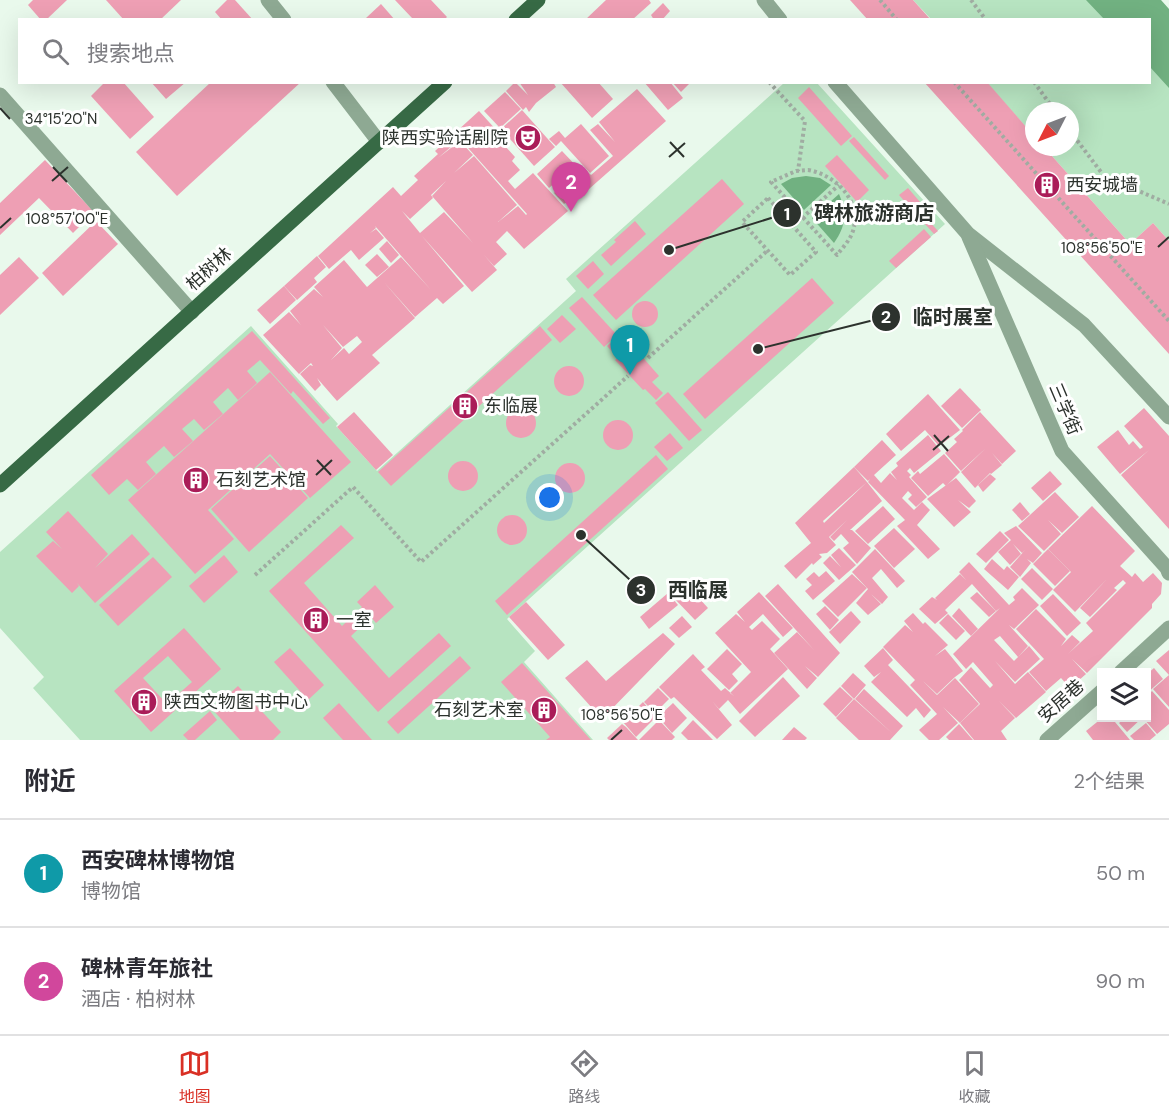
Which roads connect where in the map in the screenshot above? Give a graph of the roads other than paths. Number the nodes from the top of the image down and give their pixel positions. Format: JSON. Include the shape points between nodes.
{"nodes":[{"id":1,"x":268,"y":0,"type":"edge"},
{"id":2,"x":538,"y":0,"type":"edge"},
{"id":3,"x":764,"y":0,"type":"edge"},
{"id":4,"x":282,"y":18,"type":"edge"},
{"id":5,"x":518,"y":18,"type":"edge"},
{"id":6,"x":778,"y":18,"type":"edge"},
{"id":7,"x":335,"y":84,"type":"edge"},
{"id":8,"x":443,"y":84,"type":"edge"},
{"id":9,"x":837,"y":84,"type":"edge"},
{"id":10,"x":0,"y":96,"type":"edge"},
{"id":11,"x":379,"y":142,"type":"junction"},
{"id":12,"x":968,"y":234,"type":"junction"},
{"id":13,"x":192,"y":312,"type":"junction"},
{"id":14,"x":1169,"y":417,"type":"edge"},
{"id":15,"x":0,"y":485,"type":"edge"},
{"id":16,"x":1169,"y":573,"type":"edge"},
{"id":17,"x":1169,"y":628,"type":"edge"},
{"id":18,"x":1125,"y":668,"type":"edge"},
{"id":19,"x":1097,"y":695,"type":"edge"},
{"id":20,"x":1047,"y":740,"type":"edge"}],
"edges":[{"from":1,"to":4,"type":"street"},
{"from":2,"to":5,"type":"main road"},
{"from":3,"to":6,"type":"street"},
{"from":7,"to":11,"type":"street"},
{"from":8,"to":11,"type":"main road","name":"柏树林"},
{"from":9,"to":12,"type":"street"},
{"from":10,"to":13,"type":"street"},
{"from":11,"to":13,"type":"main road","name":"柏树林"},
{"from":12,"to":14,"type":"street","via":[[1084,325]]},
{"from":12,"to":16,"type":"street","name":"三学街","via":[[1062,451]]},
{"from":13,"to":15,"type":"main road","name":"柏树林"},
{"from":17,"to":18,"type":"street"},
{"from":19,"to":20,"type":"street","name":"安居巷"}]}
